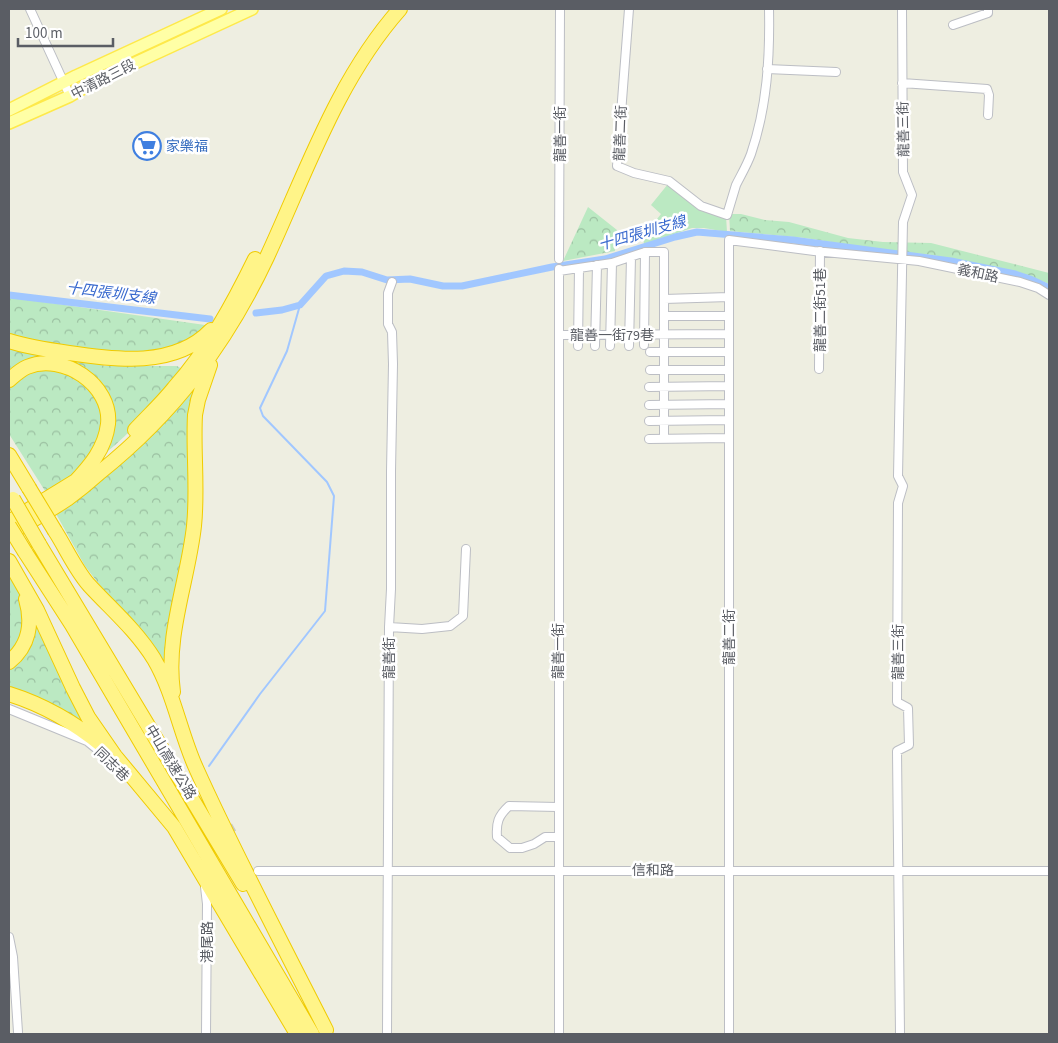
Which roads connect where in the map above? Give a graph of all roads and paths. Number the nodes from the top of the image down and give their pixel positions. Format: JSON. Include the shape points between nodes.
{"nodes":[{"id":1,"x":30,"y":9,"type":"edge"},
{"id":2,"x":252,"y":9,"type":"edge"},
{"id":3,"x":387,"y":9,"type":"edge"},
{"id":4,"x":400,"y":9,"type":"edge"},
{"id":5,"x":560,"y":9,"type":"edge"},
{"id":6,"x":629,"y":9,"type":"edge"},
{"id":7,"x":768,"y":9,"type":"edge"},
{"id":8,"x":902,"y":9,"type":"edge"},
{"id":9,"x":988,"y":9,"type":"edge"},
{"id":10,"x":215,"y":10,"type":"edge"},
{"id":11,"x":953,"y":25,"type":"dead end"},
{"id":12,"x":767,"y":69,"type":"junction"},
{"id":13,"x":836,"y":72,"type":"dead end"},
{"id":14,"x":64,"y":82,"type":"junction"},
{"id":15,"x":902,"y":84,"type":"junction"},
{"id":16,"x":70,"y":96,"type":"junction"},
{"id":17,"x":9,"y":110,"type":"edge"},
{"id":18,"x":988,"y":115,"type":"dead end"},
{"id":19,"x":9,"y":123,"type":"edge"},
{"id":20,"x":729,"y":240,"type":"joint"},
{"id":21,"x":820,"y":251,"type":"junction"},
{"id":22,"x":645,"y":252,"type":"junction"},
{"id":23,"x":630,"y":257,"type":"junction"},
{"id":24,"x":558,"y":259,"type":"dead end"},
{"id":25,"x":904,"y":259,"type":"junction"},
{"id":26,"x":612,"y":263,"type":"junction"},
{"id":27,"x":597,"y":266,"type":"junction"},
{"id":28,"x":579,"y":268,"type":"junction"},
{"id":29,"x":392,"y":282,"type":"dead end"},
{"id":30,"x":1049,"y":295,"type":"edge"},
{"id":31,"x":729,"y":297,"type":"junction"},
{"id":32,"x":664,"y":299,"type":"junction"},
{"id":33,"x":231,"y":307,"type":"junction"},
{"id":34,"x":664,"y":316,"type":"junction"},
{"id":35,"x":729,"y":316,"type":"junction"},
{"id":36,"x":729,"y":334,"type":"junction"},
{"id":37,"x":559,"y":335,"type":"junction"},
{"id":38,"x":578,"y":335,"type":"junction"},
{"id":39,"x":596,"y":335,"type":"junction"},
{"id":40,"x":610,"y":335,"type":"junction"},
{"id":41,"x":630,"y":335,"type":"junction"},
{"id":42,"x":644,"y":335,"type":"junction"},
{"id":43,"x":664,"y":335,"type":"junction"},
{"id":44,"x":9,"y":341,"type":"edge"},
{"id":45,"x":218,"y":346,"type":"junction"},
{"id":46,"x":578,"y":346,"type":"dead end"},
{"id":47,"x":595,"y":346,"type":"dead end"},
{"id":48,"x":610,"y":346,"type":"dead end"},
{"id":49,"x":630,"y":346,"type":"dead end"},
{"id":50,"x":664,"y":352,"type":"junction"},
{"id":51,"x":729,"y":352,"type":"junction"},
{"id":52,"x":78,"y":355,"type":"junction"},
{"id":53,"x":650,"y":370,"type":"dead end"},
{"id":54,"x":664,"y":370,"type":"junction"},
{"id":55,"x":729,"y":370,"type":"junction"},
{"id":56,"x":819,"y":370,"type":"dead end"},
{"id":57,"x":194,"y":371,"type":"junction"},
{"id":58,"x":9,"y":380,"type":"edge"},
{"id":59,"x":729,"y":386,"type":"junction"},
{"id":60,"x":650,"y":387,"type":"dead end"},
{"id":61,"x":664,"y":387,"type":"junction"},
{"id":62,"x":729,"y":404,"type":"junction"},
{"id":63,"x":650,"y":405,"type":"dead end"},
{"id":64,"x":664,"y":405,"type":"junction"},
{"id":65,"x":729,"y":420,"type":"junction"},
{"id":66,"x":649,"y":421,"type":"dead end"},
{"id":67,"x":664,"y":421,"type":"junction"},
{"id":68,"x":729,"y":438,"type":"junction"},
{"id":69,"x":649,"y":439,"type":"dead end"},
{"id":70,"x":664,"y":439,"type":"junction"},
{"id":71,"x":9,"y":449,"type":"edge"},
{"id":72,"x":11,"y":459,"type":"edge"},
{"id":73,"x":74,"y":483,"type":"junction"},
{"id":74,"x":11,"y":496,"type":"edge"},
{"id":75,"x":9,"y":524,"type":"edge"},
{"id":76,"x":9,"y":534,"type":"edge"},
{"id":77,"x":466,"y":549,"type":"dead end"},
{"id":78,"x":9,"y":562,"type":"edge"},
{"id":79,"x":22,"y":583,"type":"junction"},
{"id":80,"x":389,"y":627,"type":"junction"},
{"id":81,"x":9,"y":662,"type":"edge"},
{"id":82,"x":9,"y":694,"type":"edge"},
{"id":83,"x":9,"y":709,"type":"edge"},
{"id":84,"x":176,"y":710,"type":"junction"},
{"id":85,"x":115,"y":756,"type":"junction"},
{"id":86,"x":558,"y":807,"type":"junction"},
{"id":87,"x":558,"y":837,"type":"junction"},
{"id":88,"x":188,"y":855,"type":"joint"},
{"id":89,"x":389,"y":870,"type":"junction"},
{"id":90,"x":558,"y":870,"type":"junction"},
{"id":91,"x":729,"y":870,"type":"junction"},
{"id":92,"x":258,"y":871,"type":"dead end"},
{"id":93,"x":898,"y":871,"type":"junction"},
{"id":94,"x":1049,"y":871,"type":"edge"},
{"id":95,"x":9,"y":937,"type":"edge"},
{"id":96,"x":18,"y":1032,"type":"dead end"},
{"id":97,"x":322,"y":1033,"type":"edge"},
{"id":98,"x":206,"y":1034,"type":"edge"},
{"id":99,"x":297,"y":1034,"type":"edge"},
{"id":100,"x":386,"y":1034,"type":"edge"},
{"id":101,"x":558,"y":1034,"type":"edge"},
{"id":102,"x":729,"y":1034,"type":"edge"},
{"id":103,"x":900,"y":1034,"type":"edge"}],
"edges":[{"from":1,"to":14,"type":"street"},
{"from":2,"to":16,"type":"main road","name":"中清路三段"},
{"from":3,"to":33,"type":"highway","via":[[334,90]]},
{"from":4,"to":45,"type":"highway","via":[[369,48],[343,92],[259,274]]},
{"from":5,"to":24,"type":"street","name":"龍善一街"},
{"from":6,"to":12,"type":"street","name":"龍善二街","via":[[617,166],[669,181],[701,206],[727,215],[759,125]]},
{"from":7,"to":12,"type":"street"},
{"from":8,"to":15,"type":"street","name":"龍善三街"},
{"from":9,"to":11,"type":"street","via":[[988,14]]},
{"from":10,"to":14,"type":"main road","name":"中清路三段"},
{"from":12,"to":13,"type":"street"},
{"from":14,"to":16,"type":"street"},
{"from":14,"to":17,"type":"main road","name":"中清路三段"},
{"from":15,"to":18,"type":"street","via":[[988,89]]},
{"from":15,"to":25,"type":"street","name":"龍善三街","via":[[903,172],[912,195],[903,222]]},
{"from":16,"to":19,"type":"main road","name":"中清路三段"},
{"from":20,"to":21,"type":"street","name":"龍善二街51巷"},
{"from":20,"to":31,"type":"street","name":"龍善二街"},
{"from":21,"to":25,"type":"street","name":"龍善二街51巷"},
{"from":21,"to":56,"type":"street","name":"龍善二街51巷"},
{"from":22,"to":23,"type":"street"},
{"from":22,"to":32,"type":"street","via":[[664,252]]},
{"from":22,"to":42,"type":"street"},
{"from":23,"to":26,"type":"street"},
{"from":23,"to":41,"type":"street"},
{"from":25,"to":30,"type":"street","name":"義和路","via":[[1020,282]]},
{"from":25,"to":93,"type":"street","name":"龍善三街","via":[[898,476],[903,486],[898,503],[897,702],[908,708],[909,745],[897,751]]},
{"from":26,"to":27,"type":"street"},
{"from":26,"to":40,"type":"street"},
{"from":27,"to":28,"type":"street"},
{"from":27,"to":39,"type":"street"},
{"from":28,"to":37,"type":"street","name":"龍善一街","via":[[559,270]]},
{"from":28,"to":38,"type":"street"},
{"from":29,"to":80,"type":"street","name":"龍善街","via":[[388,293],[393,364]]},
{"from":31,"to":32,"type":"street"},
{"from":31,"to":35,"type":"street","name":"龍善二街"},
{"from":32,"to":34,"type":"street"},
{"from":33,"to":52,"type":"highway","via":[[203,337],[173,354],[122,359]]},
{"from":33,"to":57,"type":"highway"},
{"from":34,"to":35,"type":"street"},
{"from":34,"to":43,"type":"street"},
{"from":35,"to":36,"type":"street","name":"龍善二街"},
{"from":36,"to":43,"type":"street","name":"龍善一街79巷"},
{"from":36,"to":51,"type":"street","name":"龍善二街"},
{"from":37,"to":38,"type":"street","name":"龍善一街79巷"},
{"from":37,"to":86,"type":"street","name":"龍善一街"},
{"from":38,"to":39,"type":"street","name":"龍善一街79巷"},
{"from":38,"to":46,"type":"street"},
{"from":39,"to":40,"type":"street","name":"龍善一街79巷"},
{"from":39,"to":47,"type":"street"},
{"from":40,"to":41,"type":"street","name":"龍善一街79巷"},
{"from":40,"to":48,"type":"street"},
{"from":41,"to":42,"type":"street","name":"龍善一街79巷"},
{"from":41,"to":49,"type":"street"},
{"from":42,"to":43,"type":"street","name":"龍善一街79巷"},
{"from":42,"to":50,"type":"street","via":[[647,348]]},
{"from":43,"to":50,"type":"street"},
{"from":44,"to":52,"type":"highway"},
{"from":45,"to":57,"type":"highway"},
{"from":45,"to":84,"type":"highway","via":[[204,379],[196,415],[194,523],[171,658]]},
{"from":50,"to":51,"type":"street"},
{"from":50,"to":54,"type":"street"},
{"from":51,"to":55,"type":"street","name":"龍善二街"},
{"from":52,"to":57,"type":"highway","via":[[124,364],[179,362]]},
{"from":53,"to":54,"type":"street"},
{"from":54,"to":55,"type":"street"},
{"from":54,"to":61,"type":"street"},
{"from":55,"to":59,"type":"street","name":"龍善二街"},
{"from":57,"to":73,"type":"highway","via":[[112,454]]},
{"from":57,"to":76,"type":"highway","via":[[167,411],[120,456],[68,499]]},
{"from":58,"to":73,"type":"highway","via":[[29,366],[55,365],[82,375],[100,393],[108,412],[105,436],[97,456]]},
{"from":59,"to":61,"type":"street"},
{"from":59,"to":62,"type":"street","name":"龍善二街"},
{"from":60,"to":61,"type":"street"},
{"from":61,"to":64,"type":"street"},
{"from":62,"to":64,"type":"street"},
{"from":62,"to":65,"type":"street","name":"龍善二街"},
{"from":63,"to":64,"type":"street"},
{"from":64,"to":67,"type":"street"},
{"from":65,"to":67,"type":"street"},
{"from":65,"to":68,"type":"street","name":"龍善二街"},
{"from":66,"to":67,"type":"street"},
{"from":67,"to":70,"type":"street"},
{"from":68,"to":70,"type":"street"},
{"from":68,"to":91,"type":"street","name":"龍善二街"},
{"from":69,"to":70,"type":"street"},
{"from":71,"to":72,"type":"highway"},
{"from":72,"to":84,"type":"highway","bridge":true,"via":[[88,584],[129,625],[154,660]]},
{"from":73,"to":75,"type":"highway"},
{"from":74,"to":97,"type":"highway","name":"中山高速公路","bridge":true,"via":[[197,806]]},
{"from":75,"to":97,"type":"highway","name":"中山高速公路","bridge":true},
{"from":77,"to":80,"type":"street","via":[[464,616],[450,626],[422,629]]},
{"from":78,"to":79,"type":"highway"},
{"from":79,"to":81,"type":"highway","via":[[30,624],[27,641]]},
{"from":79,"to":85,"type":"highway","via":[[72,688]]},
{"from":80,"to":89,"type":"street","name":"龍善街"},
{"from":82,"to":85,"type":"highway","via":[[58,714]]},
{"from":83,"to":88,"type":"street","name":"同志巷","via":[[87,741],[103,754],[160,817]]},
{"from":84,"to":97,"type":"highway","via":[[186,747]]},
{"from":85,"to":99,"type":"highway","via":[[174,827]]},
{"from":86,"to":87,"type":"street","name":"龍善一街"},
{"from":86,"to":87,"type":"street","via":[[509,806],[496,824],[497,837],[510,848],[522,848],[545,837]]},
{"from":87,"to":90,"type":"street","name":"龍善一街"},
{"from":88,"to":98,"type":"street","name":"港尾路","via":[[206,891]]},
{"from":89,"to":90,"type":"street","name":"信和路"},
{"from":89,"to":92,"type":"street","name":"信和路"},
{"from":89,"to":100,"type":"street","name":"龍善街"},
{"from":90,"to":91,"type":"street","name":"信和路"},
{"from":90,"to":101,"type":"street","name":"龍善一街"},
{"from":91,"to":93,"type":"street","name":"信和路"},
{"from":91,"to":102,"type":"street","name":"龍善二街"},
{"from":93,"to":94,"type":"street","name":"信和路"},
{"from":93,"to":103,"type":"street","name":"龍善三街"},
{"from":95,"to":96,"type":"street"}]}
